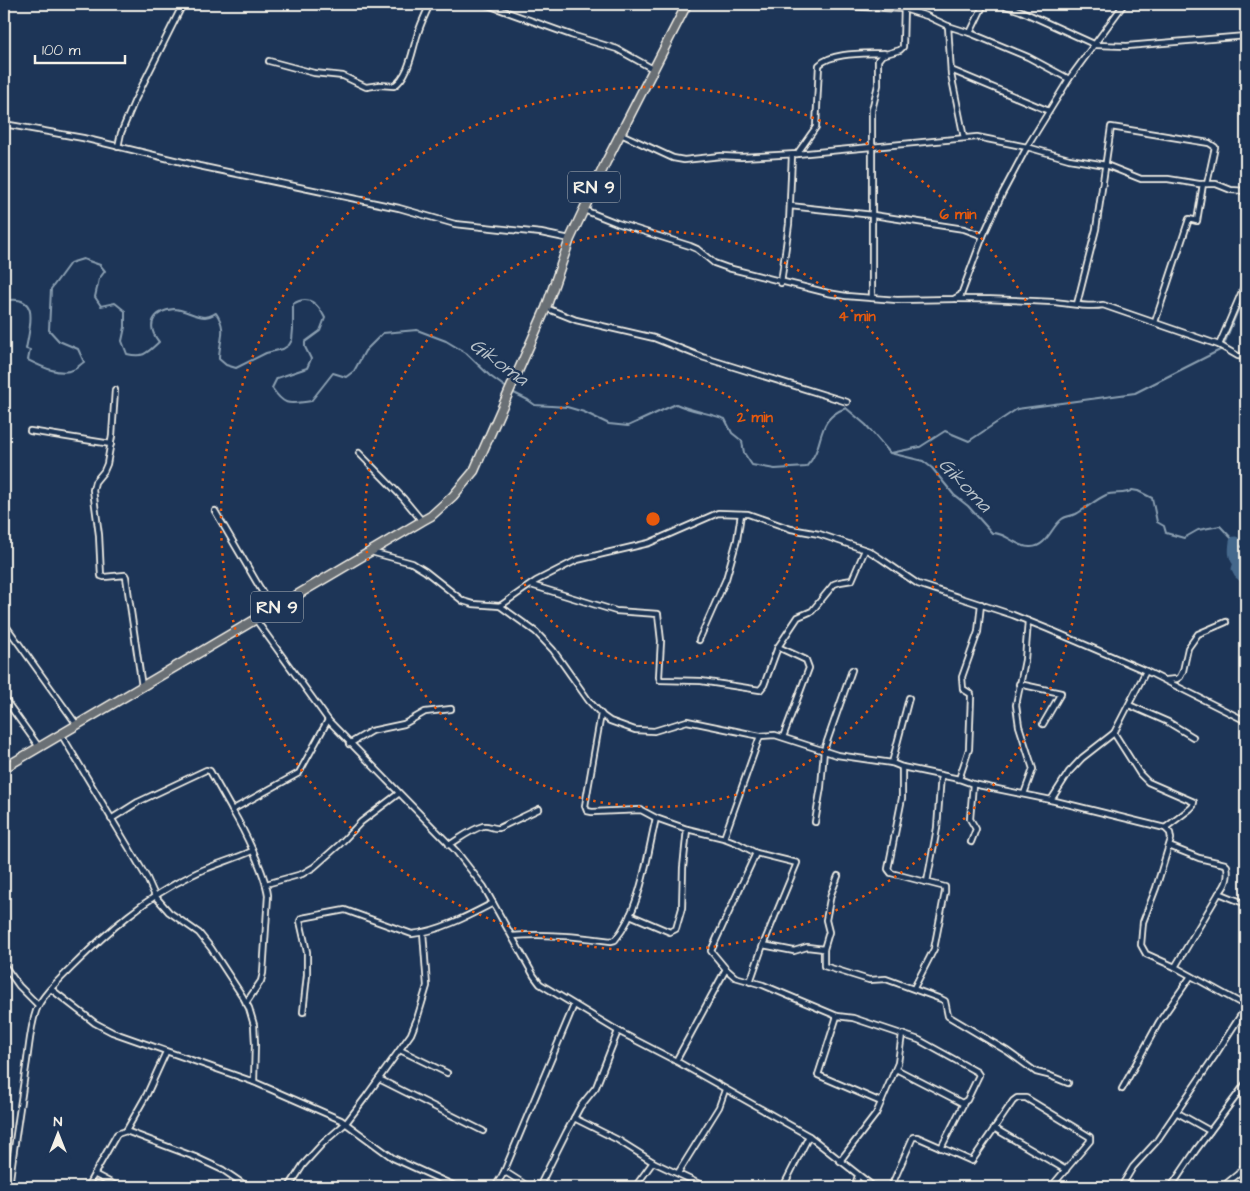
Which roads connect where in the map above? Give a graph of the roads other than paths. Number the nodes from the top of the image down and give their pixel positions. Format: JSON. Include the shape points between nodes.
{"nodes":[{"id":1,"x":182,"y":4,"type":"edge"},
{"id":2,"x":430,"y":4,"type":"edge"},
{"id":3,"x":484,"y":4,"type":"edge"},
{"id":4,"x":687,"y":4,"type":"edge"},
{"id":5,"x":821,"y":4,"type":"edge"},
{"id":6,"x":984,"y":4,"type":"edge"},
{"id":7,"x":1002,"y":4,"type":"edge"},
{"id":8,"x":1124,"y":4,"type":"edge"},
{"id":9,"x":864,"y":5,"type":"edge"},
{"id":10,"x":904,"y":6,"type":"edge"},
{"id":11,"x":948,"y":26,"type":"junction"},
{"id":12,"x":970,"y":33,"type":"junction"},
{"id":13,"x":1246,"y":36,"type":"edge"},
{"id":14,"x":1096,"y":45,"type":"junction"},
{"id":15,"x":890,"y":52,"type":"junction"},
{"id":16,"x":269,"y":60,"type":"dead end"},
{"id":17,"x":653,"y":70,"type":"junction"},
{"id":18,"x":951,"y":70,"type":"junction"},
{"id":19,"x":1069,"y":79,"type":"junction"},
{"id":20,"x":1049,"y":111,"type":"junction"},
{"id":21,"x":4,"y":124,"type":"edge"},
{"id":22,"x":622,"y":134,"type":"junction"},
{"id":23,"x":964,"y":138,"type":"junction"},
{"id":24,"x":118,"y":147,"type":"junction"},
{"id":25,"x":873,"y":147,"type":"junction"},
{"id":26,"x":1027,"y":147,"type":"junction"},
{"id":27,"x":794,"y":154,"type":"junction"},
{"id":28,"x":1106,"y":165,"type":"junction"},
{"id":29,"x":1205,"y":184,"type":"junction"},
{"id":30,"x":1246,"y":191,"type":"edge"},
{"id":31,"x":790,"y":206,"type":"junction"},
{"id":32,"x":584,"y":210,"type":"junction"},
{"id":33,"x":873,"y":215,"type":"junction"},
{"id":34,"x":983,"y":236,"type":"junction"},
{"id":35,"x":570,"y":239,"type":"junction"},
{"id":36,"x":1246,"y":282,"type":"edge"},
{"id":37,"x":781,"y":283,"type":"junction"},
{"id":38,"x":872,"y":298,"type":"junction"},
{"id":39,"x":954,"y":299,"type":"junction"},
{"id":40,"x":1077,"y":304,"type":"junction"},
{"id":41,"x":546,"y":308,"type":"junction"},
{"id":42,"x":1154,"y":322,"type":"junction"},
{"id":43,"x":1219,"y":345,"type":"junction"},
{"id":44,"x":1246,"y":357,"type":"edge"},
{"id":45,"x":115,"y":390,"type":"dead end"},
{"id":46,"x":847,"y":402,"type":"dead end"},
{"id":47,"x":30,"y":431,"type":"dead end"},
{"id":48,"x":111,"y":444,"type":"junction"},
{"id":49,"x":359,"y":453,"type":"dead end"},
{"id":50,"x":215,"y":511,"type":"dead end"},
{"id":51,"x":741,"y":514,"type":"junction"},
{"id":52,"x":422,"y":521,"type":"junction"},
{"id":53,"x":865,"y":550,"type":"junction"},
{"id":54,"x":370,"y":552,"type":"junction"},
{"id":55,"x":531,"y":585,"type":"junction"},
{"id":56,"x":981,"y":604,"type":"junction"},
{"id":57,"x":500,"y":606,"type":"junction"},
{"id":58,"x":273,"y":610,"type":"junction"},
{"id":59,"x":256,"y":620,"type":"junction"},
{"id":60,"x":1028,"y":621,"type":"junction"},
{"id":61,"x":1226,"y":622,"type":"dead end"},
{"id":62,"x":4,"y":623,"type":"edge"},
{"id":63,"x":699,"y":640,"type":"dead end"},
{"id":64,"x":778,"y":647,"type":"junction"},
{"id":65,"x":852,"y":670,"type":"dead end"},
{"id":66,"x":1146,"y":671,"type":"junction"},
{"id":67,"x":1164,"y":680,"type":"junction"},
{"id":68,"x":1019,"y":684,"type":"junction"},
{"id":69,"x":142,"y":687,"type":"junction"},
{"id":70,"x":4,"y":698,"type":"edge"},
{"id":71,"x":909,"y":698,"type":"dead end"},
{"id":72,"x":1129,"y":705,"type":"junction"},
{"id":73,"x":451,"y":709,"type":"dead end"},
{"id":74,"x":601,"y":714,"type":"junction"},
{"id":75,"x":328,"y":720,"type":"junction"},
{"id":76,"x":1246,"y":721,"type":"edge"},
{"id":77,"x":77,"y":724,"type":"junction"},
{"id":78,"x":1043,"y":724,"type":"dead end"},
{"id":79,"x":1114,"y":733,"type":"junction"},
{"id":80,"x":60,"y":734,"type":"junction"},
{"id":81,"x":760,"y":736,"type":"junction"},
{"id":82,"x":783,"y":737,"type":"junction"},
{"id":83,"x":1193,"y":737,"type":"dead end"},
{"id":84,"x":350,"y":744,"type":"junction"},
{"id":85,"x":39,"y":747,"type":"junction"},
{"id":86,"x":824,"y":750,"type":"junction"},
{"id":87,"x":892,"y":763,"type":"junction"},
{"id":88,"x":902,"y":767,"type":"junction"},
{"id":89,"x":4,"y":768,"type":"edge"},
{"id":90,"x":941,"y":775,"type":"junction"},
{"id":91,"x":959,"y":779,"type":"junction"},
{"id":92,"x":973,"y":784,"type":"junction"},
{"id":93,"x":398,"y":794,"type":"junction"},
{"id":94,"x":1024,"y":794,"type":"junction"},
{"id":95,"x":1051,"y":800,"type":"junction"},
{"id":96,"x":539,"y":809,"type":"dead end"},
{"id":97,"x":232,"y":810,"type":"junction"},
{"id":98,"x":656,"y":818,"type":"junction"},
{"id":99,"x":111,"y":819,"type":"junction"},
{"id":100,"x":815,"y":822,"type":"dead end"},
{"id":101,"x":1164,"y":828,"type":"junction"},
{"id":102,"x":687,"y":829,"type":"junction"},
{"id":103,"x":724,"y":838,"type":"junction"},
{"id":104,"x":971,"y":842,"type":"dead end"},
{"id":105,"x":450,"y":845,"type":"junction"},
{"id":106,"x":1169,"y":846,"type":"junction"},
{"id":107,"x":252,"y":851,"type":"junction"},
{"id":108,"x":756,"y":853,"type":"junction"},
{"id":109,"x":838,"y":876,"type":"dead end"},
{"id":110,"x":927,"y":882,"type":"junction"},
{"id":111,"x":266,"y":884,"type":"junction"},
{"id":112,"x":1219,"y":893,"type":"junction"},
{"id":113,"x":155,"y":896,"type":"junction"},
{"id":114,"x":493,"y":903,"type":"junction"},
{"id":115,"x":1246,"y":904,"type":"edge"},
{"id":116,"x":630,"y":915,"type":"junction"},
{"id":117,"x":423,"y":932,"type":"junction"},
{"id":118,"x":512,"y":936,"type":"junction"},
{"id":119,"x":764,"y":945,"type":"junction"},
{"id":120,"x":824,"y":949,"type":"junction"},
{"id":121,"x":4,"y":965,"type":"edge"},
{"id":122,"x":1175,"y":967,"type":"junction"},
{"id":123,"x":726,"y":969,"type":"junction"},
{"id":124,"x":1191,"y":976,"type":"junction"},
{"id":125,"x":750,"y":982,"type":"junction"},
{"id":126,"x":914,"y":988,"type":"junction"},
{"id":127,"x":51,"y":989,"type":"junction"},
{"id":128,"x":246,"y":1002,"type":"junction"},
{"id":129,"x":38,"y":1005,"type":"junction"},
{"id":130,"x":574,"y":1005,"type":"junction"},
{"id":131,"x":1246,"y":1006,"type":"edge"},
{"id":132,"x":302,"y":1012,"type":"dead end"},
{"id":133,"x":836,"y":1016,"type":"junction"},
{"id":134,"x":618,"y":1031,"type":"junction"},
{"id":135,"x":902,"y":1034,"type":"junction"},
{"id":136,"x":400,"y":1050,"type":"junction"},
{"id":137,"x":166,"y":1052,"type":"junction"},
{"id":138,"x":676,"y":1061,"type":"junction"},
{"id":139,"x":896,"y":1069,"type":"junction"},
{"id":140,"x":447,"y":1073,"type":"dead end"},
{"id":141,"x":379,"y":1079,"type":"junction"},
{"id":142,"x":254,"y":1082,"type":"junction"},
{"id":143,"x":1246,"y":1082,"type":"edge"},
{"id":144,"x":1068,"y":1083,"type":"dead end"},
{"id":145,"x":1122,"y":1089,"type":"dead end"},
{"id":146,"x":725,"y":1090,"type":"junction"},
{"id":147,"x":881,"y":1102,"type":"junction"},
{"id":148,"x":964,"y":1103,"type":"junction"},
{"id":149,"x":1176,"y":1112,"type":"junction"},
{"id":150,"x":574,"y":1118,"type":"junction"},
{"id":151,"x":346,"y":1123,"type":"junction"},
{"id":152,"x":994,"y":1128,"type":"junction"},
{"id":153,"x":126,"y":1131,"type":"junction"},
{"id":154,"x":483,"y":1131,"type":"dead end"},
{"id":155,"x":1210,"y":1131,"type":"junction"},
{"id":156,"x":809,"y":1136,"type":"junction"},
{"id":157,"x":941,"y":1148,"type":"junction"},
{"id":158,"x":840,"y":1161,"type":"junction"},
{"id":159,"x":653,"y":1162,"type":"junction"},
{"id":160,"x":1246,"y":1163,"type":"edge"},
{"id":161,"x":1066,"y":1170,"type":"junction"},
{"id":162,"x":678,"y":1173,"type":"junction"},
{"id":163,"x":94,"y":1174,"type":"junction"},
{"id":164,"x":503,"y":1174,"type":"junction"},
{"id":165,"x":858,"y":1176,"type":"junction"},
{"id":166,"x":10,"y":1187,"type":"edge"},
{"id":167,"x":87,"y":1187,"type":"edge"},
{"id":168,"x":119,"y":1187,"type":"edge"},
{"id":169,"x":248,"y":1187,"type":"edge"},
{"id":170,"x":290,"y":1187,"type":"edge"},
{"id":171,"x":457,"y":1187,"type":"edge"},
{"id":172,"x":495,"y":1187,"type":"edge"},
{"id":173,"x":529,"y":1187,"type":"edge"},
{"id":174,"x":539,"y":1187,"type":"edge"},
{"id":175,"x":635,"y":1187,"type":"edge"},
{"id":176,"x":706,"y":1187,"type":"edge"},
{"id":177,"x":783,"y":1187,"type":"edge"},
{"id":178,"x":854,"y":1187,"type":"edge"},
{"id":179,"x":874,"y":1187,"type":"edge"},
{"id":180,"x":891,"y":1187,"type":"edge"},
{"id":181,"x":1051,"y":1187,"type":"edge"},
{"id":182,"x":1121,"y":1187,"type":"edge"},
{"id":183,"x":1171,"y":1187,"type":"edge"},
{"id":184,"x":1222,"y":1187,"type":"edge"}],
"edges":[{"from":1,"to":24,"type":"street","via":[[134,102]]},
{"from":2,"to":16,"type":"street","via":[[404,74],[394,86],[366,86],[343,76],[314,73]]},
{"from":3,"to":17,"type":"street","via":[[617,49]]},
{"from":4,"to":17,"type":"main road","number":"RN 9"},
{"from":5,"to":9,"type":"street"},
{"from":6,"to":12,"type":"street"},
{"from":7,"to":14,"type":"street"},
{"from":8,"to":14,"type":"street"},
{"from":9,"to":10,"type":"street"},
{"from":10,"to":11,"type":"street"},
{"from":10,"to":15,"type":"street","via":[[902,47]]},
{"from":11,"to":12,"type":"street"},
{"from":11,"to":18,"type":"street"},
{"from":12,"to":19,"type":"street","via":[[1028,57]]},
{"from":13,"to":14,"type":"street","via":[[1127,46]]},
{"from":14,"to":19,"type":"street"},
{"from":15,"to":25,"type":"street","via":[[878,60],[878,84],[872,110]]},
{"from":15,"to":27,"type":"street","via":[[832,57],[819,65],[816,127]]},
{"from":17,"to":22,"type":"main road","number":"RN 9"},
{"from":18,"to":20,"type":"street"},
{"from":18,"to":23,"type":"street"},
{"from":19,"to":20,"type":"street"},
{"from":20,"to":26,"type":"street"},
{"from":21,"to":24,"type":"street"},
{"from":22,"to":27,"type":"street","via":[[678,160]]},
{"from":22,"to":32,"type":"main road","number":"RN 9"},
{"from":23,"to":25,"type":"street"},
{"from":23,"to":26,"type":"street","via":[[985,138]]},
{"from":24,"to":35,"type":"street","via":[[399,208],[455,224]]},
{"from":25,"to":27,"type":"street"},
{"from":25,"to":33,"type":"street"},
{"from":26,"to":28,"type":"street"},
{"from":26,"to":34,"type":"street"},
{"from":27,"to":31,"type":"street"},
{"from":28,"to":29,"type":"street","via":[[1141,179]]},
{"from":28,"to":29,"type":"street","via":[[1111,127],[1209,143],[1215,147]]},
{"from":28,"to":40,"type":"street","via":[[1096,229]]},
{"from":29,"to":30,"type":"street"},
{"from":29,"to":42,"type":"street","via":[[1197,221],[1190,219]]},
{"from":31,"to":33,"type":"street"},
{"from":31,"to":37,"type":"street"},
{"from":32,"to":35,"type":"main road","number":"RN 9"},
{"from":32,"to":37,"type":"street","via":[[690,246],[714,263]]},
{"from":33,"to":34,"type":"street","via":[[964,229]]},
{"from":33,"to":38,"type":"street"},
{"from":34,"to":39,"type":"street","via":[[961,294]]},
{"from":35,"to":41,"type":"main road","number":"RN 9"},
{"from":36,"to":43,"type":"street"},
{"from":37,"to":38,"type":"street"},
{"from":38,"to":39,"type":"street"},
{"from":39,"to":40,"type":"street"},
{"from":40,"to":42,"type":"street","via":[[1103,305]]},
{"from":41,"to":46,"type":"street","via":[[576,320],[654,338],[702,357]]},
{"from":41,"to":52,"type":"main road","number":"RN 9","via":[[474,472],[453,496]]},
{"from":42,"to":43,"type":"street"},
{"from":43,"to":44,"type":"street"},
{"from":45,"to":48,"type":"street"},
{"from":47,"to":48,"type":"street"},
{"from":48,"to":69,"type":"street","via":[[106,468],[93,490],[101,576],[126,577]]},
{"from":49,"to":52,"type":"street"},
{"from":50,"to":58,"type":"street"},
{"from":51,"to":53,"type":"street","via":[[819,534]]},
{"from":51,"to":55,"type":"street","via":[[718,513],[649,542],[576,560]]},
{"from":51,"to":63,"type":"street","via":[[726,579]]},
{"from":52,"to":54,"type":"main road","number":"RN 9"},
{"from":53,"to":56,"type":"street","via":[[918,584]]},
{"from":53,"to":64,"type":"street","via":[[852,580],[834,584],[812,611],[798,616]]},
{"from":54,"to":57,"type":"street","via":[[412,563],[463,601]]},
{"from":54,"to":58,"type":"main road","number":"RN 9"},
{"from":55,"to":57,"type":"street"},
{"from":55,"to":64,"type":"street","via":[[616,611],[658,614],[660,680],[701,681],[760,690]]},
{"from":56,"to":60,"type":"street"},
{"from":56,"to":91,"type":"street","via":[[978,632],[962,676],[963,689],[971,696],[969,749]]},
{"from":57,"to":74,"type":"street","via":[[536,632],[553,650]]},
{"from":58,"to":59,"type":"main road","number":"RN 9"},
{"from":59,"to":69,"type":"main road","number":"RN 9"},
{"from":59,"to":75,"type":"street"},
{"from":60,"to":66,"type":"street"},
{"from":60,"to":68,"type":"street","via":[[1025,660]]},
{"from":61,"to":67,"type":"street","via":[[1198,634],[1188,648],[1180,677]]},
{"from":62,"to":77,"type":"street"},
{"from":64,"to":82,"type":"street","via":[[808,664]]},
{"from":65,"to":86,"type":"street"},
{"from":66,"to":67,"type":"street"},
{"from":66,"to":72,"type":"street"},
{"from":67,"to":76,"type":"street"},
{"from":68,"to":78,"type":"street","via":[[1061,693]]},
{"from":68,"to":94,"type":"street","via":[[1016,715],[1033,769]]},
{"from":69,"to":77,"type":"main road","number":"RN 9"},
{"from":70,"to":85,"type":"street"},
{"from":71,"to":87,"type":"street"},
{"from":72,"to":79,"type":"street"},
{"from":72,"to":83,"type":"street"},
{"from":73,"to":84,"type":"street","via":[[426,712],[404,724],[371,731]]},
{"from":74,"to":81,"type":"street","via":[[610,721],[646,732],[687,721]]},
{"from":74,"to":98,"type":"street","via":[[587,811],[641,810]]},
{"from":75,"to":84,"type":"street"},
{"from":75,"to":97,"type":"street","via":[[299,773]]},
{"from":77,"to":80,"type":"main road","number":"RN 9"},
{"from":79,"to":95,"type":"street","via":[[1082,758]]},
{"from":79,"to":101,"type":"street","via":[[1148,782],[1194,802],[1190,809]]},
{"from":80,"to":85,"type":"main road","number":"RN 9"},
{"from":80,"to":99,"type":"street"},
{"from":81,"to":82,"type":"street"},
{"from":81,"to":103,"type":"street"},
{"from":82,"to":86,"type":"street"},
{"from":84,"to":93,"type":"street"},
{"from":85,"to":89,"type":"main road","number":"RN 9"},
{"from":86,"to":87,"type":"street"},
{"from":86,"to":100,"type":"street"},
{"from":87,"to":88,"type":"street"},
{"from":88,"to":90,"type":"street"},
{"from":88,"to":110,"type":"street","via":[[902,798],[888,869],[891,873]]},
{"from":90,"to":91,"type":"street"},
{"from":90,"to":110,"type":"street","via":[[937,828]]},
{"from":91,"to":92,"type":"street"},
{"from":92,"to":94,"type":"street"},
{"from":92,"to":104,"type":"street","via":[[970,819],[976,829]]},
{"from":93,"to":105,"type":"street"},
{"from":93,"to":111,"type":"street","via":[[361,822],[306,872]]},
{"from":94,"to":95,"type":"street"},
{"from":95,"to":101,"type":"street"},
{"from":96,"to":105,"type":"street","via":[[499,828],[480,827]]},
{"from":97,"to":99,"type":"street","via":[[210,771],[206,770],[138,802]]},
{"from":97,"to":107,"type":"street"},
{"from":98,"to":102,"type":"street"},
{"from":98,"to":116,"type":"street","via":[[646,865]]},
{"from":99,"to":113,"type":"street"},
{"from":101,"to":106,"type":"street","via":[[1170,833]]},
{"from":102,"to":103,"type":"street"},
{"from":102,"to":116,"type":"street","via":[[682,908],[675,931],[670,932]]},
{"from":103,"to":108,"type":"street"},
{"from":105,"to":114,"type":"street"},
{"from":106,"to":112,"type":"street","via":[[1228,866],[1225,887]]},
{"from":106,"to":122,"type":"street","via":[[1142,922],[1140,945],[1146,954]]},
{"from":107,"to":111,"type":"street"},
{"from":107,"to":113,"type":"street","via":[[190,875]]},
{"from":108,"to":119,"type":"street","via":[[797,863]]},
{"from":108,"to":123,"type":"street","via":[[711,951]]},
{"from":109,"to":120,"type":"street","via":[[826,920],[829,932]]},
{"from":110,"to":126,"type":"street","via":[[944,887],[945,892],[934,949]]},
{"from":111,"to":128,"type":"street","via":[[268,908],[263,972],[261,981]]},
{"from":112,"to":115,"type":"street"},
{"from":112,"to":122,"type":"street"},
{"from":113,"to":127,"type":"street","via":[[114,927]]},
{"from":113,"to":128,"type":"street","via":[[169,912],[199,933]]},
{"from":114,"to":117,"type":"street","via":[[466,917]]},
{"from":114,"to":118,"type":"street"},
{"from":116,"to":118,"type":"street","via":[[612,941],[541,934]]},
{"from":117,"to":132,"type":"street","via":[[406,933],[345,910],[302,918],[308,974]]},
{"from":117,"to":136,"type":"street","via":[[427,986],[414,1028]]},
{"from":118,"to":130,"type":"street","via":[[540,984]]},
{"from":119,"to":120,"type":"street","via":[[794,950],[807,947]]},
{"from":119,"to":125,"type":"street"},
{"from":120,"to":126,"type":"street","via":[[823,965],[827,968],[869,980],[886,978]]},
{"from":121,"to":129,"type":"street"},
{"from":122,"to":124,"type":"street"},
{"from":123,"to":125,"type":"street","via":[[735,977]]},
{"from":123,"to":138,"type":"street"},
{"from":124,"to":131,"type":"street"},
{"from":124,"to":145,"type":"street","via":[[1159,1022]]},
{"from":125,"to":133,"type":"street"},
{"from":126,"to":144,"type":"street","via":[[944,1001],[948,1016],[1029,1068]]},
{"from":127,"to":129,"type":"street"},
{"from":127,"to":137,"type":"street","via":[[102,1027]]},
{"from":128,"to":142,"type":"street","via":[[254,1025]]},
{"from":129,"to":166,"type":"street","via":[[14,1140]]},
{"from":130,"to":134,"type":"street"},
{"from":130,"to":164,"type":"street"},
{"from":131,"to":149,"type":"street"},
{"from":133,"to":135,"type":"street","via":[[853,1018]]},
{"from":133,"to":147,"type":"street","via":[[818,1075]]},
{"from":134,"to":138,"type":"street"},
{"from":134,"to":150,"type":"street","via":[[596,1087]]},
{"from":135,"to":139,"type":"street"},
{"from":135,"to":148,"type":"street","via":[[928,1044],[977,1072],[978,1079]]},
{"from":136,"to":140,"type":"street"},
{"from":136,"to":141,"type":"street"},
{"from":137,"to":142,"type":"street"},
{"from":137,"to":153,"type":"street"},
{"from":138,"to":146,"type":"street"},
{"from":139,"to":147,"type":"street"},
{"from":139,"to":148,"type":"street"},
{"from":141,"to":151,"type":"street"},
{"from":141,"to":154,"type":"street"},
{"from":142,"to":151,"type":"street"},
{"from":143,"to":155,"type":"street"},
{"from":146,"to":156,"type":"street"},
{"from":146,"to":162,"type":"street","via":[[719,1107]]},
{"from":147,"to":158,"type":"street","via":[[871,1121]]},
{"from":148,"to":157,"type":"street"},
{"from":149,"to":155,"type":"street"},
{"from":149,"to":182,"type":"street"},
{"from":150,"to":159,"type":"street"},
{"from":150,"to":174,"type":"street"},
{"from":151,"to":170,"type":"street","via":[[322,1142]]},
{"from":151,"to":171,"type":"street","via":[[393,1158]]},
{"from":152,"to":157,"type":"street","via":[[972,1161]]},
{"from":152,"to":161,"type":"street"},
{"from":152,"to":161,"type":"street","via":[[1017,1098],[1026,1098],[1090,1137]]},
{"from":153,"to":163,"type":"street","via":[[117,1134]]},
{"from":153,"to":169,"type":"street","via":[[195,1157]]},
{"from":155,"to":183,"type":"street"},
{"from":156,"to":158,"type":"street"},
{"from":156,"to":177,"type":"street"},
{"from":157,"to":180,"type":"street","via":[[913,1138]]},
{"from":158,"to":165,"type":"street"},
{"from":159,"to":162,"type":"street"},
{"from":159,"to":175,"type":"street"},
{"from":160,"to":184,"type":"street"},
{"from":161,"to":181,"type":"street"},
{"from":162,"to":176,"type":"street"},
{"from":163,"to":167,"type":"street"},
{"from":163,"to":168,"type":"street"},
{"from":164,"to":172,"type":"street"},
{"from":164,"to":173,"type":"street","via":[[510,1174]]},
{"from":165,"to":178,"type":"street"},
{"from":165,"to":179,"type":"street"}]}
